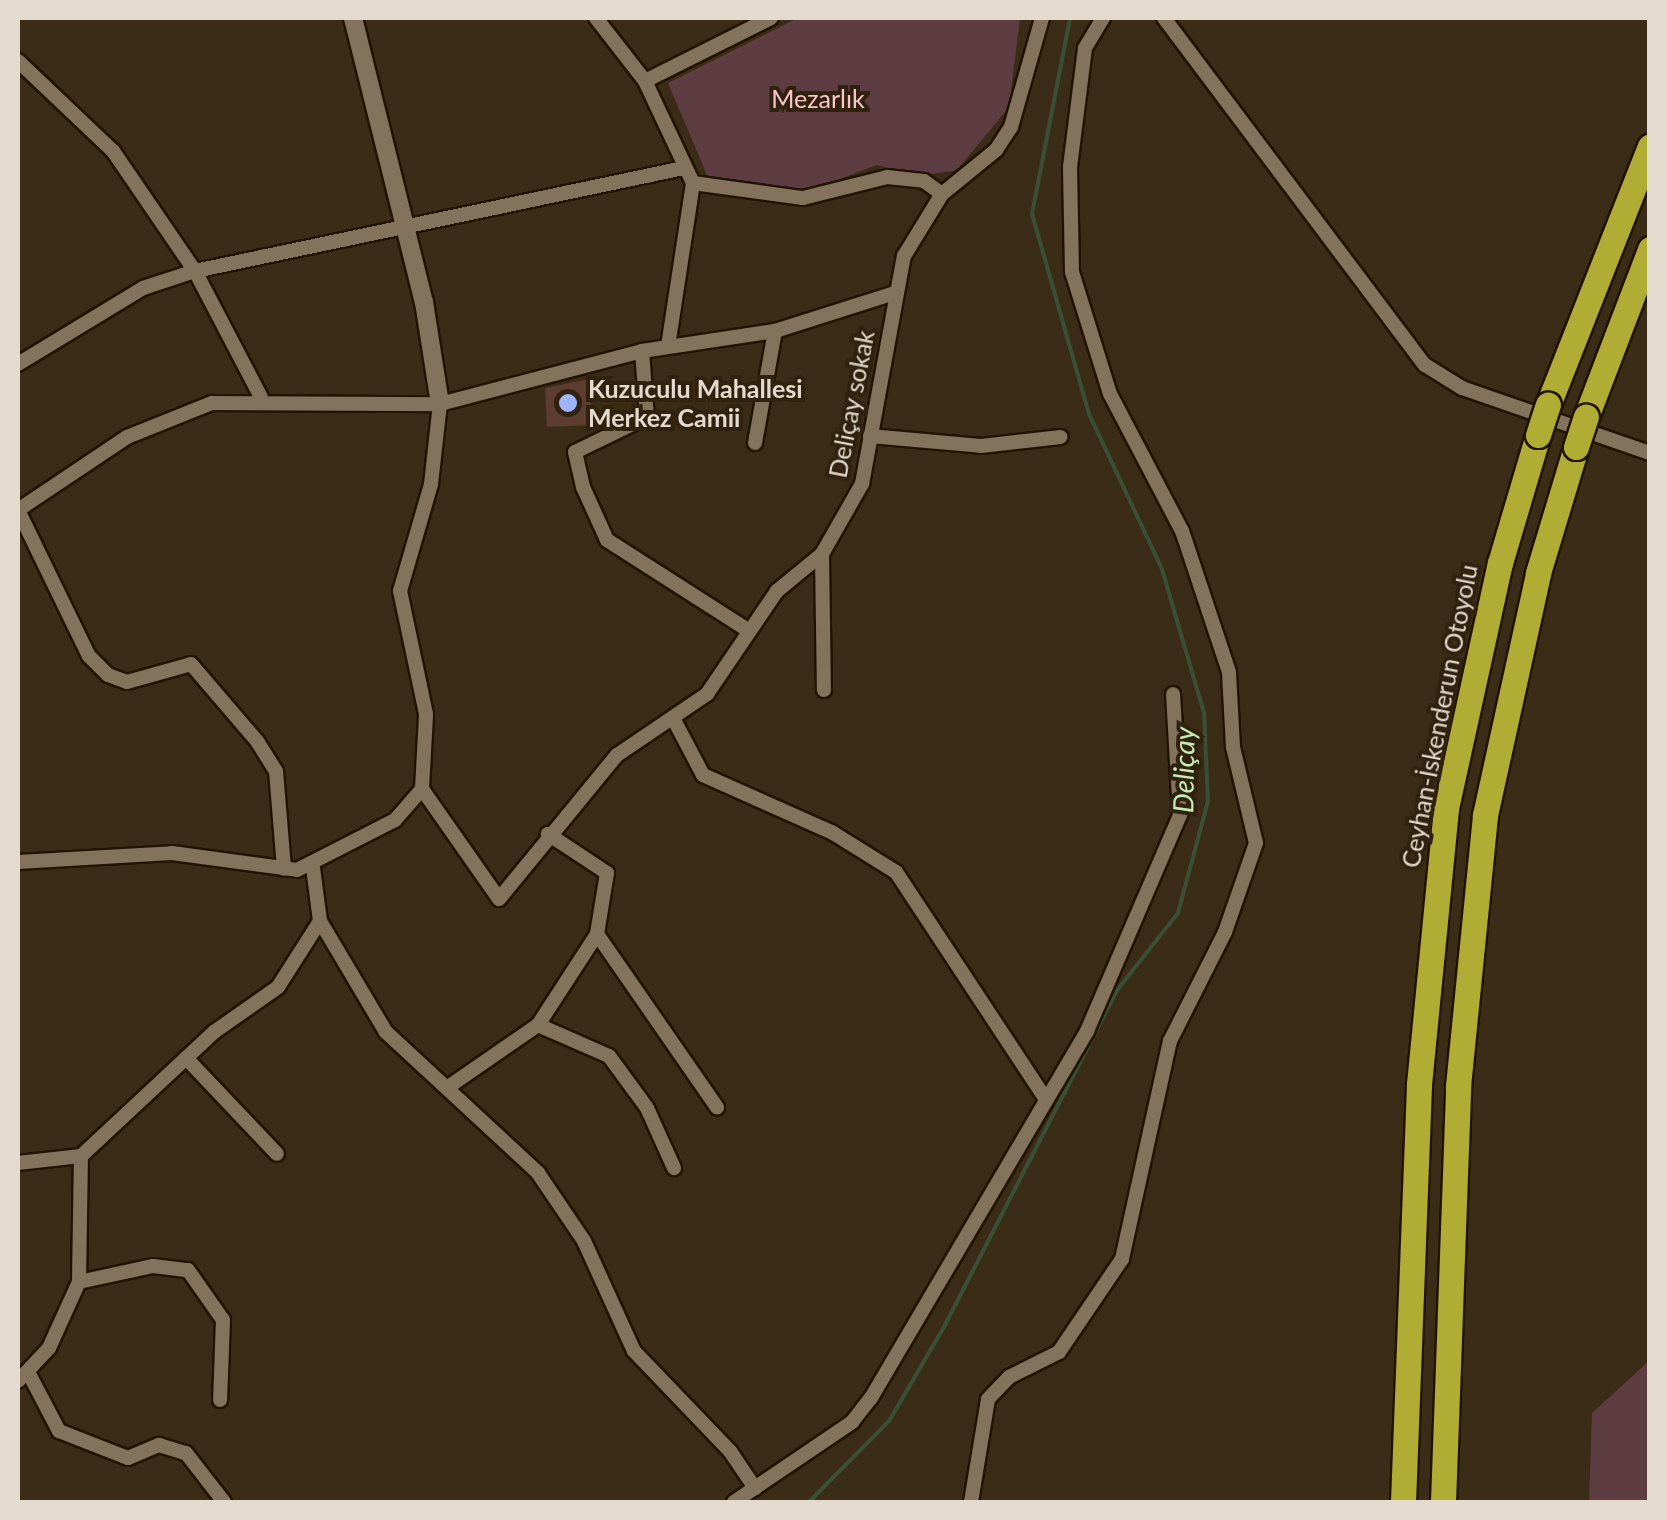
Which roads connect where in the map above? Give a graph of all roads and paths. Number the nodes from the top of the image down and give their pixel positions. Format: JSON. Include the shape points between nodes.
{"nodes":[{"id":1,"x":353,"y":18,"type":"edge"},
{"id":2,"x":596,"y":18,"type":"edge"},
{"id":3,"x":771,"y":18,"type":"edge"},
{"id":4,"x":1042,"y":18,"type":"edge"},
{"id":5,"x":1102,"y":18,"type":"edge"},
{"id":6,"x":1164,"y":18,"type":"edge"},
{"id":7,"x":18,"y":61,"type":"edge"},
{"id":8,"x":645,"y":81,"type":"junction"},
{"id":9,"x":1650,"y":146,"type":"edge"},
{"id":10,"x":684,"y":168,"type":"junction"},
{"id":11,"x":692,"y":184,"type":"junction"},
{"id":12,"x":942,"y":194,"type":"junction"},
{"id":13,"x":406,"y":226,"type":"junction"},
{"id":14,"x":1650,"y":249,"type":"edge"},
{"id":15,"x":195,"y":271,"type":"junction"},
{"id":16,"x":896,"y":293,"type":"junction"},
{"id":17,"x":775,"y":331,"type":"junction"},
{"id":18,"x":668,"y":346,"type":"junction"},
{"id":19,"x":642,"y":350,"type":"junction"},
{"id":20,"x":18,"y":364,"type":"edge"},
{"id":21,"x":262,"y":398,"type":"junction"},
{"id":22,"x":440,"y":404,"type":"junction"},
{"id":23,"x":870,"y":436,"type":"junction"},
{"id":24,"x":1060,"y":437,"type":"dead end"},
{"id":25,"x":756,"y":444,"type":"dead end"},
{"id":26,"x":1650,"y":453,"type":"edge"},
{"id":27,"x":18,"y":510,"type":"edge"},
{"id":28,"x":822,"y":554,"type":"junction"},
{"id":29,"x":748,"y":630,"type":"junction"},
{"id":30,"x":824,"y":690,"type":"dead end"},
{"id":31,"x":1173,"y":694,"type":"dead end"},
{"id":32,"x":674,"y":720,"type":"junction"},
{"id":33,"x":422,"y":790,"type":"junction"},
{"id":34,"x":548,"y":834,"type":"junction"},
{"id":35,"x":18,"y":862,"type":"edge"},
{"id":36,"x":313,"y":868,"type":"junction"},
{"id":37,"x":284,"y":870,"type":"junction"},
{"id":38,"x":320,"y":921,"type":"junction"},
{"id":39,"x":597,"y":934,"type":"junction"},
{"id":40,"x":538,"y":1026,"type":"junction"},
{"id":41,"x":186,"y":1058,"type":"junction"},
{"id":42,"x":451,"y":1085,"type":"junction"},
{"id":43,"x":1046,"y":1098,"type":"junction"},
{"id":44,"x":717,"y":1106,"type":"dead end"},
{"id":45,"x":276,"y":1154,"type":"dead end"},
{"id":46,"x":81,"y":1156,"type":"junction"},
{"id":47,"x":18,"y":1163,"type":"edge"},
{"id":48,"x":674,"y":1168,"type":"dead end"},
{"id":49,"x":79,"y":1282,"type":"junction"},
{"id":50,"x":23,"y":1376,"type":"edge"},
{"id":51,"x":220,"y":1400,"type":"dead end"},
{"id":52,"x":755,"y":1488,"type":"junction"},
{"id":53,"x":224,"y":1502,"type":"edge"},
{"id":54,"x":734,"y":1502,"type":"edge"},
{"id":55,"x":971,"y":1502,"type":"edge"},
{"id":56,"x":1403,"y":1502,"type":"edge"},
{"id":57,"x":1443,"y":1502,"type":"edge"}],
"edges":[{"from":1,"to":13,"type":"street"},
{"from":2,"to":8,"type":"street"},
{"from":3,"to":8,"type":"street"},
{"from":4,"to":12,"type":"street","name":"Deliçay sokak","via":[[1011,127],[996,150]]},
{"from":5,"to":55,"type":"street","via":[[1085,48],[1070,167],[1072,272],[1110,394],[1182,531],[1229,672],[1233,746],[1256,843],[1225,932],[1170,1041],[1122,1259],[1059,1352],[1009,1377],[988,1400]]},
{"from":6,"to":26,"type":"street","via":[[1425,365],[1462,388]]},
{"from":7,"to":15,"type":"street","via":[[113,151]]},
{"from":8,"to":10,"type":"street"},
{"from":9,"to":56,"type":"highway","name":"Ceyhan-İskenderun Otoyolu","bridge":true,"via":[[1548,404],[1500,562],[1441,845],[1418,1084]]},
{"from":10,"to":11,"type":"street"},
{"from":10,"to":13,"type":"street"},
{"from":11,"to":12,"type":"street","via":[[803,198],[887,177],[924,181]]},
{"from":11,"to":18,"type":"street"},
{"from":12,"to":16,"type":"street","name":"Deliçay sokak","via":[[904,256]]},
{"from":13,"to":15,"type":"street"},
{"from":13,"to":22,"type":"street"},
{"from":14,"to":57,"type":"highway","bridge":true,"via":[[1586,417],[1538,572],[1482,832],[1458,1086]]},
{"from":15,"to":20,"type":"street","via":[[143,288]]},
{"from":15,"to":21,"type":"street"},
{"from":16,"to":17,"type":"street"},
{"from":16,"to":23,"type":"street","name":"Deliçay sokak"},
{"from":17,"to":18,"type":"street","via":[[702,348]]},
{"from":17,"to":25,"type":"street"},
{"from":18,"to":19,"type":"street"},
{"from":19,"to":22,"type":"street"},
{"from":19,"to":29,"type":"street","via":[[647,417],[575,452],[583,487],[607,540]]},
{"from":21,"to":22,"type":"street"},
{"from":21,"to":27,"type":"street","via":[[212,403],[126,437]]},
{"from":22,"to":33,"type":"street","via":[[431,484],[400,591],[426,714]]},
{"from":23,"to":24,"type":"street","via":[[981,446]]},
{"from":23,"to":28,"type":"street","name":"Deliçay sokak","via":[[862,484]]},
{"from":27,"to":37,"type":"street","via":[[89,656],[108,675],[127,682],[191,664],[257,741],[276,771]]},
{"from":28,"to":29,"type":"street","name":"Deliçay sokak","via":[[777,591]]},
{"from":28,"to":30,"type":"street"},
{"from":29,"to":32,"type":"street","name":"Deliçay sokak","via":[[707,694]]},
{"from":31,"to":43,"type":"street","via":[[1180,815],[1087,1031]]},
{"from":32,"to":34,"type":"street","name":"Deliçay sokak","via":[[617,755]]},
{"from":32,"to":43,"type":"street","via":[[703,775],[833,832],[896,872]]},
{"from":33,"to":34,"type":"street","name":"Deliçay sokak","via":[[499,899]]},
{"from":33,"to":36,"type":"street","via":[[395,820]]},
{"from":34,"to":39,"type":"street","via":[[607,873]]},
{"from":35,"to":37,"type":"street","via":[[172,854]]},
{"from":36,"to":37,"type":"street"},
{"from":36,"to":38,"type":"street"},
{"from":38,"to":41,"type":"street","via":[[278,987]]},
{"from":38,"to":42,"type":"street","via":[[386,1032]]},
{"from":39,"to":40,"type":"street"},
{"from":39,"to":44,"type":"street"},
{"from":40,"to":42,"type":"street"},
{"from":40,"to":48,"type":"street","via":[[609,1056],[647,1108]]},
{"from":41,"to":45,"type":"street"},
{"from":41,"to":46,"type":"street"},
{"from":42,"to":52,"type":"street","via":[[538,1173],[584,1242],[634,1352],[730,1451]]},
{"from":43,"to":52,"type":"street","via":[[870,1398],[852,1422]]},
{"from":46,"to":47,"type":"street"},
{"from":46,"to":49,"type":"street"},
{"from":49,"to":50,"type":"street","via":[[49,1348]]},
{"from":49,"to":51,"type":"street","via":[[153,1266],[188,1270],[223,1320]]},
{"from":50,"to":53,"type":"street","via":[[59,1431],[128,1458],[159,1445],[186,1453]]},
{"from":52,"to":54,"type":"street"}]}
